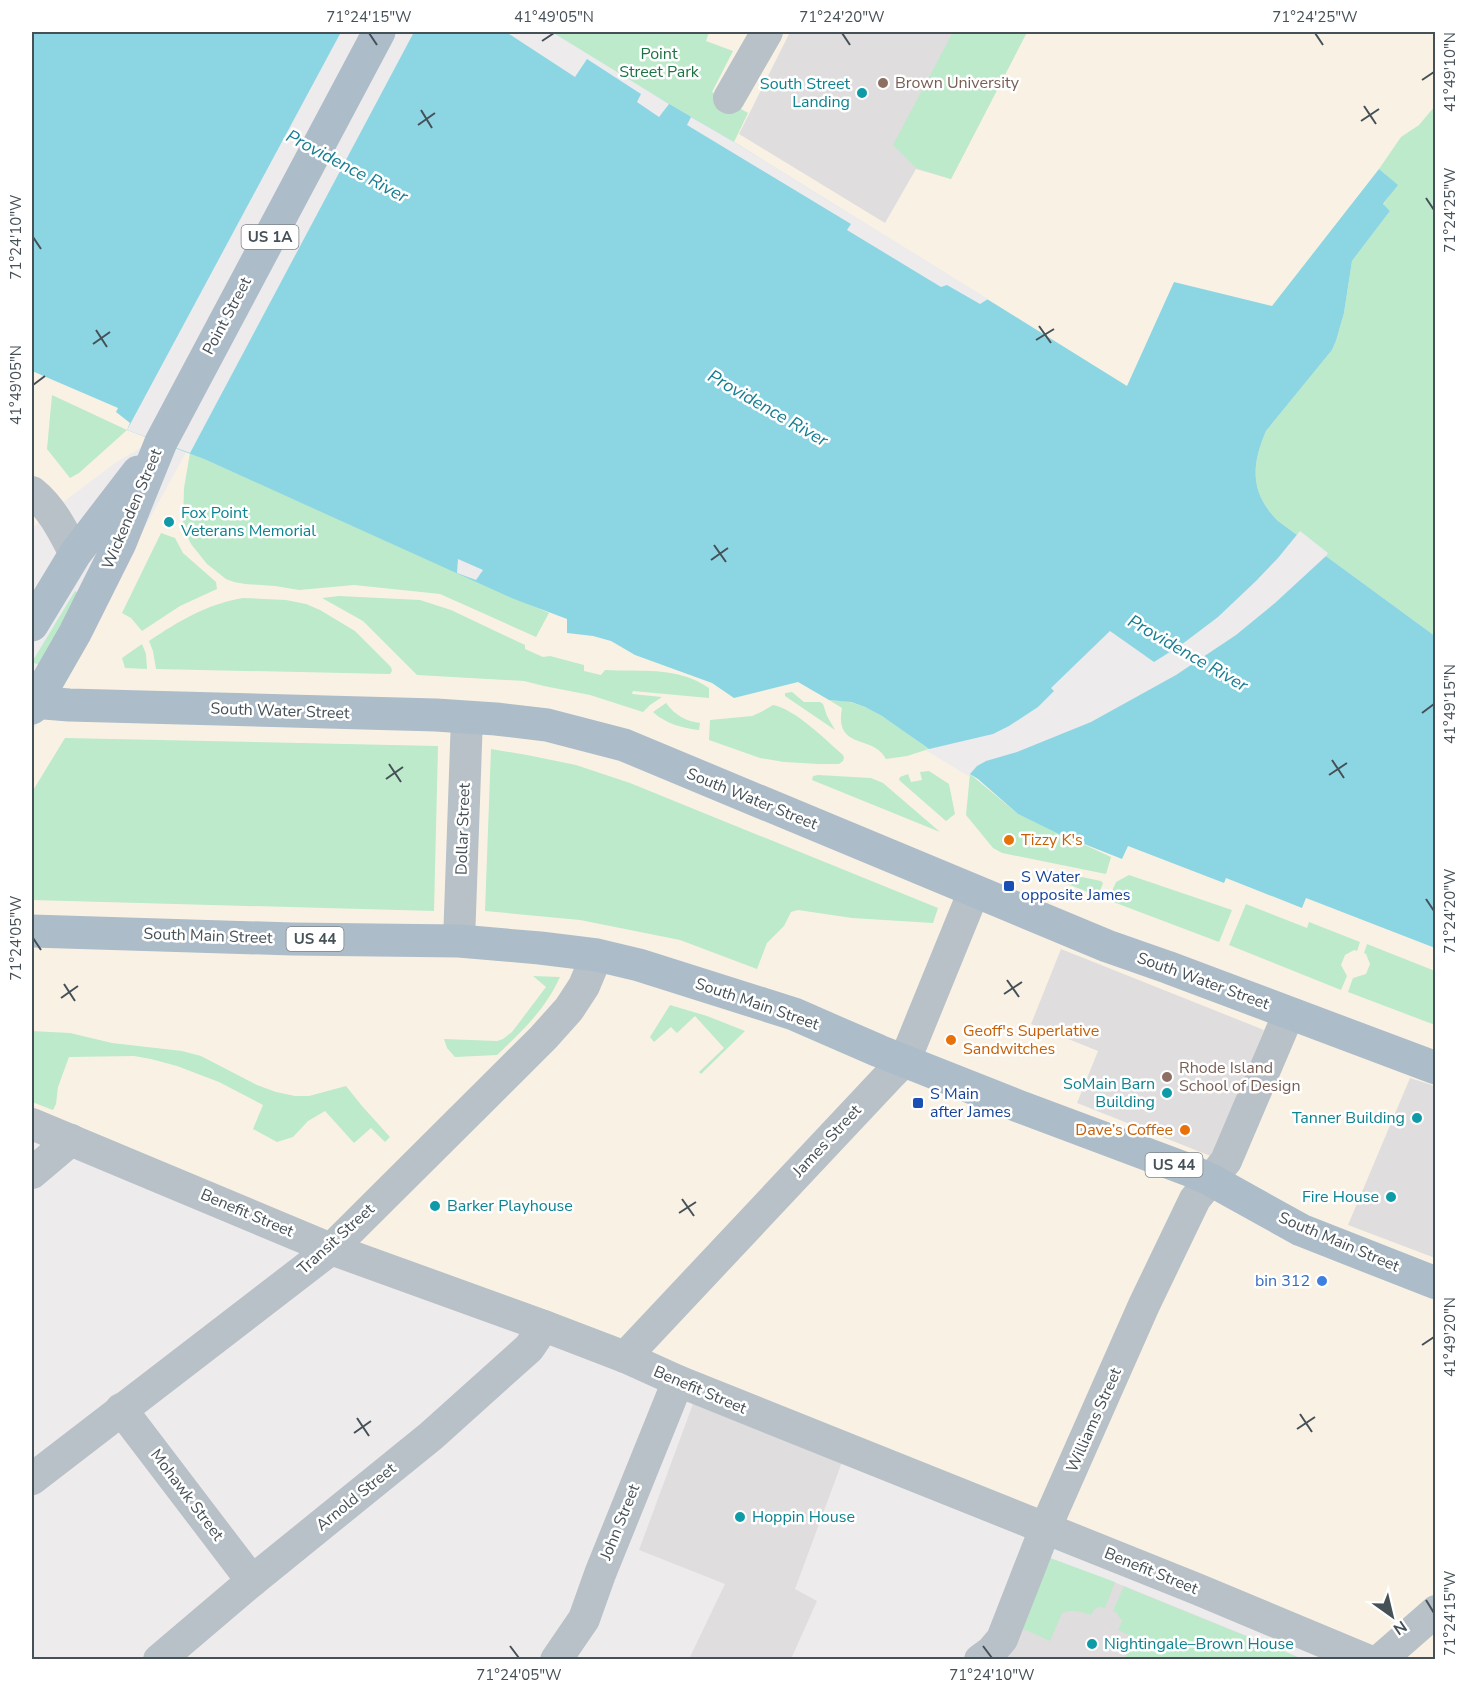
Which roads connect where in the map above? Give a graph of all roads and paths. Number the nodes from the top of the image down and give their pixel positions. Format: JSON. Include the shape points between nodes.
{"nodes":[{"id":1,"x":379,"y":32,"type":"edge"},
{"id":2,"x":761,"y":42,"type":"edge"},
{"id":3,"x":729,"y":98,"type":"dead end"},
{"id":4,"x":161,"y":442,"type":"junction"},
{"id":5,"x":32,"y":492,"type":"edge"},
{"id":6,"x":75,"y":554,"type":"junction"},
{"id":7,"x":32,"y":625,"type":"edge"},
{"id":8,"x":32,"y":704,"type":"edge"},
{"id":9,"x":467,"y":717,"type":"junction"},
{"id":10,"x":974,"y":891,"type":"junction"},
{"id":11,"x":32,"y":931,"type":"edge"},
{"id":12,"x":459,"y":941,"type":"junction"},
{"id":13,"x":597,"y":956,"type":"junction"},
{"id":14,"x":1289,"y":1012,"type":"junction"},
{"id":15,"x":905,"y":1060,"type":"junction"},
{"id":16,"x":1436,"y":1068,"type":"edge"},
{"id":17,"x":32,"y":1124,"type":"edge"},
{"id":18,"x":71,"y":1140,"type":"junction"},
{"id":19,"x":32,"y":1173,"type":"edge"},
{"id":20,"x":1211,"y":1180,"type":"junction"},
{"id":21,"x":331,"y":1249,"type":"junction"},
{"id":22,"x":1436,"y":1283,"type":"edge"},
{"id":23,"x":544,"y":1326,"type":"junction"},
{"id":24,"x":625,"y":1357,"type":"junction"},
{"id":25,"x":678,"y":1382,"type":"junction"},
{"id":26,"x":121,"y":1409,"type":"junction"},
{"id":27,"x":32,"y":1479,"type":"edge"},
{"id":28,"x":1045,"y":1529,"type":"junction"},
{"id":29,"x":252,"y":1581,"type":"junction"},
{"id":30,"x":1436,"y":1611,"type":"edge"},
{"id":31,"x":170,"y":1656,"type":"edge"},
{"id":32,"x":556,"y":1659,"type":"edge"},
{"id":33,"x":980,"y":1659,"type":"edge"},
{"id":34,"x":1367,"y":1659,"type":"edge"},
{"id":35,"x":1380,"y":1659,"type":"edge"}],
"edges":[{"from":1,"to":4,"type":"main road","name":"Point Street","number":"US 1A"},
{"from":2,"to":3,"type":"street"},
{"from":4,"to":6,"type":"main road","name":"Wickenden Street","number":"US 1A"},
{"from":4,"to":8,"type":"main road","name":"Wickenden Street","number":"US 1A","via":[[120,543],[75,633]]},
{"from":5,"to":6,"type":"street","via":[[58,522]]},
{"from":6,"to":7,"type":"main road","name":"Wickenden Street","number":"US 1A"},
{"from":8,"to":9,"type":"main road","name":"South Water Street"},
{"from":9,"to":10,"type":"main road","name":"South Water Street","via":[[548,725],[624,746]]},
{"from":9,"to":12,"type":"street","name":"Dollar Street"},
{"from":10,"to":14,"type":"main road","name":"South Water Street","via":[[1107,946]]},
{"from":10,"to":15,"type":"street","name":"James Street"},
{"from":11,"to":12,"type":"main road","name":"South Main Street","number":"US 44"},
{"from":12,"to":13,"type":"main road","name":"South Main Street","number":"US 44"},
{"from":13,"to":15,"type":"main road","name":"South Main Street","number":"US 44","via":[[639,965],[794,1014]]},
{"from":13,"to":21,"type":"street","name":"Transit Street","via":[[569,1009],[543,1038]]},
{"from":14,"to":16,"type":"main road","name":"South Water Street"},
{"from":14,"to":20,"type":"street","name":"Williams Street","via":[[1226,1161]]},
{"from":15,"to":20,"type":"main road","name":"South Main Street","number":"US 44"},
{"from":15,"to":24,"type":"street","name":"James Street"},
{"from":17,"to":18,"type":"street","name":"Benefit Street"},
{"from":18,"to":19,"type":"street"},
{"from":18,"to":21,"type":"street","name":"Benefit Street"},
{"from":20,"to":22,"type":"main road","name":"South Main Street","number":"US 44","via":[[1301,1230]]},
{"from":20,"to":28,"type":"street","name":"Williams Street","via":[[1195,1199],[1149,1295]]},
{"from":21,"to":23,"type":"street","name":"Benefit Street"},
{"from":21,"to":26,"type":"street","name":"Transit Street"},
{"from":23,"to":24,"type":"street","name":"Benefit Street"},
{"from":23,"to":29,"type":"street","name":"Arnold Street","via":[[529,1348],[439,1428]]},
{"from":24,"to":25,"type":"street","name":"Benefit Street"},
{"from":25,"to":28,"type":"street","name":"Benefit Street"},
{"from":25,"to":32,"type":"street","name":"John Street","via":[[584,1619]]},
{"from":26,"to":27,"type":"street","name":"Transit Street"},
{"from":26,"to":29,"type":"street","name":"Mohawk Street"},
{"from":28,"to":33,"type":"street","name":"Williams Street","via":[[1002,1640]]},
{"from":28,"to":34,"type":"street","name":"Benefit Street"},
{"from":29,"to":31,"type":"street","name":"Arnold Street"},
{"from":30,"to":35,"type":"street"}]}
